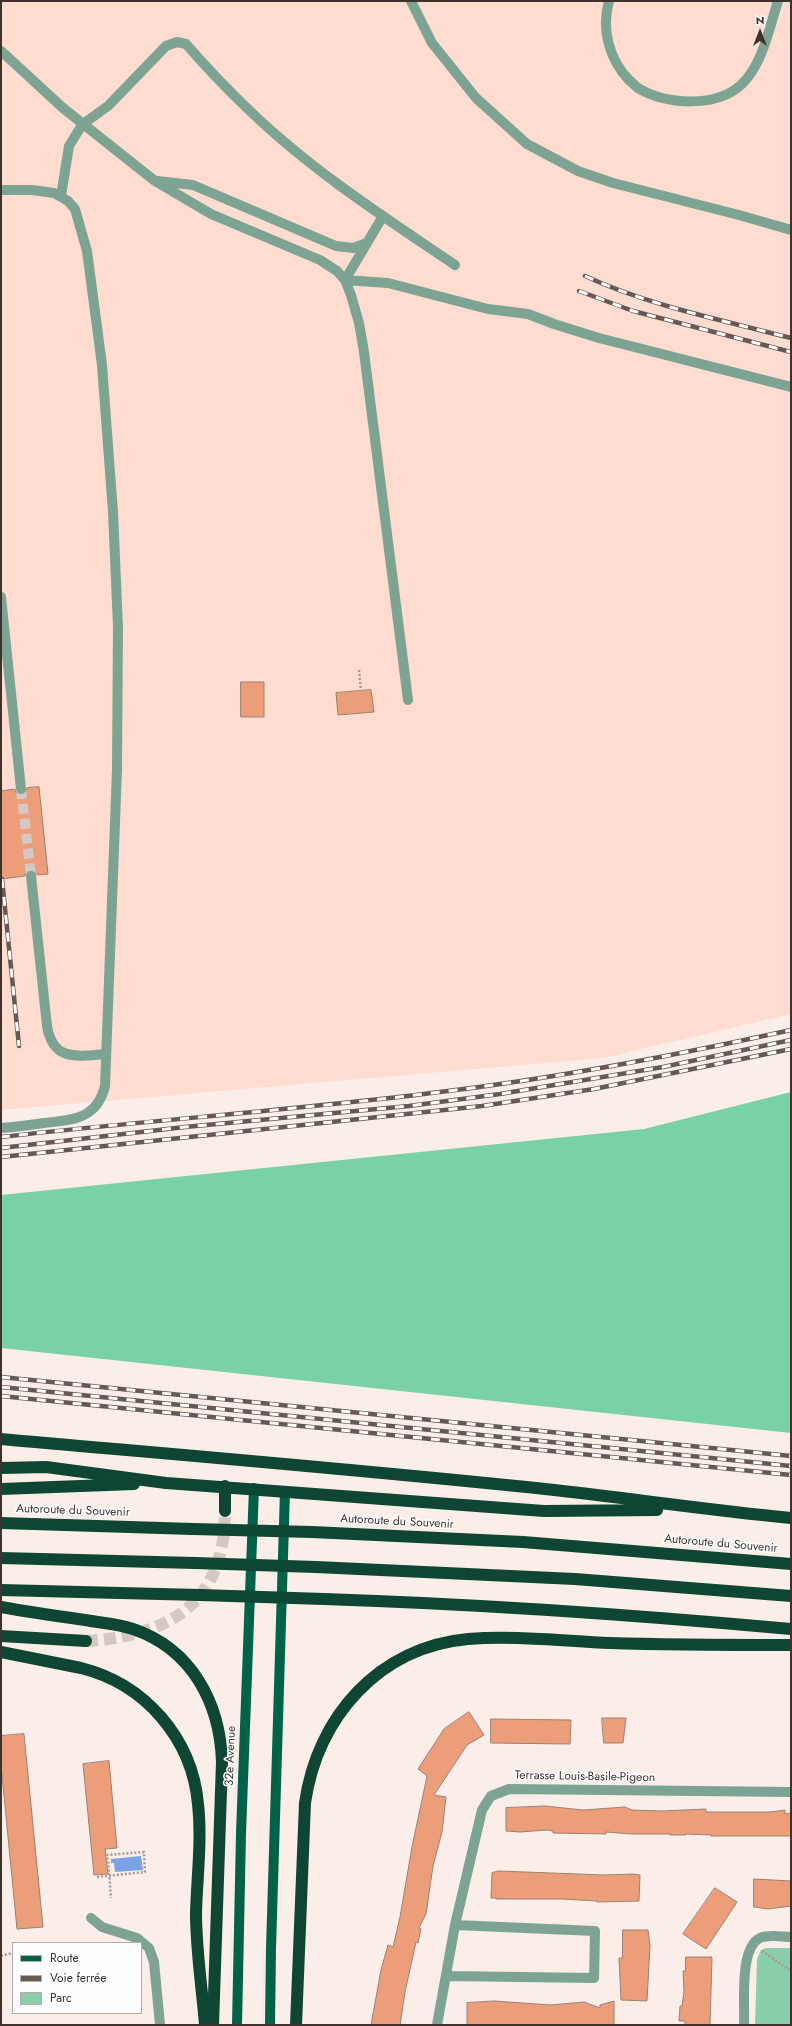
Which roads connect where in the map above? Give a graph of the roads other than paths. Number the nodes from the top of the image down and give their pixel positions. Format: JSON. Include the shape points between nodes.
{"nodes":[{"id":1,"x":411,"y":1,"type":"edge"},
{"id":2,"x":608,"y":1,"type":"edge"},
{"id":3,"x":778,"y":1,"type":"edge"},
{"id":4,"x":1,"y":51,"type":"edge"},
{"id":5,"x":82,"y":124,"type":"junction"},
{"id":6,"x":155,"y":181,"type":"junction"},
{"id":7,"x":1,"y":190,"type":"edge"},
{"id":8,"x":61,"y":196,"type":"junction"},
{"id":9,"x":383,"y":216,"type":"junction"},
{"id":10,"x":791,"y":230,"type":"edge"},
{"id":11,"x":367,"y":242,"type":"junction"},
{"id":12,"x":456,"y":265,"type":"dead end"},
{"id":13,"x":345,"y":280,"type":"junction"},
{"id":14,"x":791,"y":387,"type":"edge"},
{"id":15,"x":1,"y":597,"type":"edge"},
{"id":16,"x":408,"y":700,"type":"dead end"},
{"id":17,"x":21,"y":789,"type":"tunnel mouth"},
{"id":18,"x":31,"y":876,"type":"tunnel mouth"},
{"id":19,"x":106,"y":1054,"type":"junction"},
{"id":20,"x":1,"y":1128,"type":"edge"},
{"id":21,"x":1,"y":1439,"type":"edge"},
{"id":22,"x":1,"y":1468,"type":"edge"},
{"id":23,"x":166,"y":1483,"type":"junction"},
{"id":24,"x":225,"y":1486,"type":"junction"},
{"id":25,"x":254,"y":1488,"type":"junction"},
{"id":26,"x":1,"y":1490,"type":"edge"},
{"id":27,"x":285,"y":1491,"type":"junction"},
{"id":28,"x":704,"y":1509,"type":"junction"},
{"id":29,"x":225,"y":1511,"type":"tunnel mouth"},
{"id":30,"x":791,"y":1518,"type":"edge"},
{"id":31,"x":1,"y":1523,"type":"edge"},
{"id":32,"x":1,"y":1558,"type":"edge"},
{"id":33,"x":791,"y":1564,"type":"edge"},
{"id":34,"x":1,"y":1590,"type":"edge"},
{"id":35,"x":791,"y":1596,"type":"edge"},
{"id":36,"x":1,"y":1607,"type":"edge"},
{"id":37,"x":791,"y":1629,"type":"edge"},
{"id":38,"x":1,"y":1636,"type":"edge"},
{"id":39,"x":86,"y":1641,"type":"tunnel mouth"},
{"id":40,"x":791,"y":1645,"type":"edge"},
{"id":41,"x":1,"y":1652,"type":"edge"},
{"id":42,"x":791,"y":1792,"type":"edge"},
{"id":43,"x":91,"y":1918,"type":"dead end"},
{"id":44,"x":455,"y":1925,"type":"junction"},
{"id":45,"x":791,"y":1937,"type":"edge"},
{"id":46,"x":142,"y":1942,"type":"edge"},
{"id":47,"x":142,"y":1942,"type":"edge"},
{"id":48,"x":447,"y":1976,"type":"junction"},
{"id":49,"x":160,"y":2025,"type":"edge"},
{"id":50,"x":205,"y":2025,"type":"edge"},
{"id":51,"x":213,"y":2025,"type":"edge"},
{"id":52,"x":238,"y":2025,"type":"edge"},
{"id":53,"x":270,"y":2025,"type":"edge"},
{"id":54,"x":296,"y":2025,"type":"edge"},
{"id":55,"x":437,"y":2025,"type":"edge"},
{"id":56,"x":744,"y":2025,"type":"edge"}],
"edges":[{"from":1,"to":10,"type":"street","via":[[432,43],[476,98],[527,144],[578,170],[613,183]]},
{"from":2,"to":3,"type":"street","via":[[606,25],[609,48],[620,70],[638,88],[672,100],[698,102],[720,98],[741,85],[754,69]]},
{"from":4,"to":5,"type":"street","via":[[41,90]]},
{"from":5,"to":6,"type":"street"},
{"from":5,"to":8,"type":"street","via":[[69,146]]},
{"from":5,"to":9,"type":"street","via":[[108,106],[166,46],[177,42],[186,44],[249,111],[304,157]]},
{"from":6,"to":11,"type":"street","via":[[194,185],[336,246],[353,248]]},
{"from":6,"to":13,"type":"street","via":[[211,214],[329,264]]},
{"from":7,"to":8,"type":"street","via":[[32,190]]},
{"from":8,"to":19,"type":"street","via":[[74,209],[87,251],[102,365],[113,512],[118,627],[117,769]]},
{"from":9,"to":11,"type":"street"},
{"from":9,"to":12,"type":"street"},
{"from":11,"to":13,"type":"street"},
{"from":13,"to":14,"type":"street","via":[[388,283],[488,309],[528,314],[599,338]]},
{"from":13,"to":16,"type":"street","via":[[356,311],[362,345]]},
{"from":15,"to":17,"type":"street"},
{"from":18,"to":19,"type":"street","via":[[51,1043],[62,1052],[71,1055]]},
{"from":19,"to":20,"type":"street","via":[[104,1094],[93,1110],[86,1115],[70,1120]]},
{"from":21,"to":28,"type":"highway","via":[[250,1460],[539,1489]]},
{"from":22,"to":23,"type":"highway","via":[[46,1467]]},
{"from":23,"to":24,"type":"highway"},
{"from":23,"to":26,"type":"highway"},
{"from":24,"to":25,"type":"highway"},
{"from":24,"to":29,"type":"highway"},
{"from":25,"to":27,"type":"highway"},
{"from":25,"to":52,"type":"main road","name":"32e Avenue"},
{"from":27,"to":28,"type":"highway","via":[[544,1511]]},
{"from":27,"to":53,"type":"main road"},
{"from":28,"to":30,"type":"highway"},
{"from":31,"to":33,"type":"highway","name":"Autoroute du Souvenir","bridge":true,"via":[[312,1532],[538,1543]]},
{"from":32,"to":35,"type":"highway","bridge":true,"via":[[316,1567],[575,1579]]},
{"from":34,"to":37,"type":"highway","bridge":true,"via":[[450,1604]]},
{"from":36,"to":51,"type":"highway","via":[[110,1624],[144,1633],[163,1645],[191,1669],[212,1704],[220,1731],[222,1762]]},
{"from":38,"to":39,"type":"highway"},
{"from":40,"to":54,"type":"highway","via":[[674,1645],[468,1639],[421,1650],[378,1673],[354,1694],[336,1718],[319,1749],[310,1777],[305,1803]]},
{"from":41,"to":50,"type":"highway","via":[[104,1675],[129,1688],[150,1704],[180,1743],[190,1766],[198,1803],[196,1914]]},
{"from":42,"to":44,"type":"street","name":"Terrasse Louis-Basile-Pigeon","via":[[509,1789],[491,1796],[482,1810]]},
{"from":43,"to":46,"type":"street","via":[[102,1928],[137,1938]]},
{"from":44,"to":48,"type":"street","name":"Terrasse Louis-Basile-Pigeon"},
{"from":44,"to":48,"type":"street","via":[[595,1931],[594,1978]]},
{"from":45,"to":56,"type":"street","via":[[762,1938],[751,1946],[746,1958]]},
{"from":47,"to":49,"type":"street","via":[[149,1948],[154,1962]]},
{"from":48,"to":55,"type":"street","name":"Terrasse Louis-Basile-Pigeon"}]}
